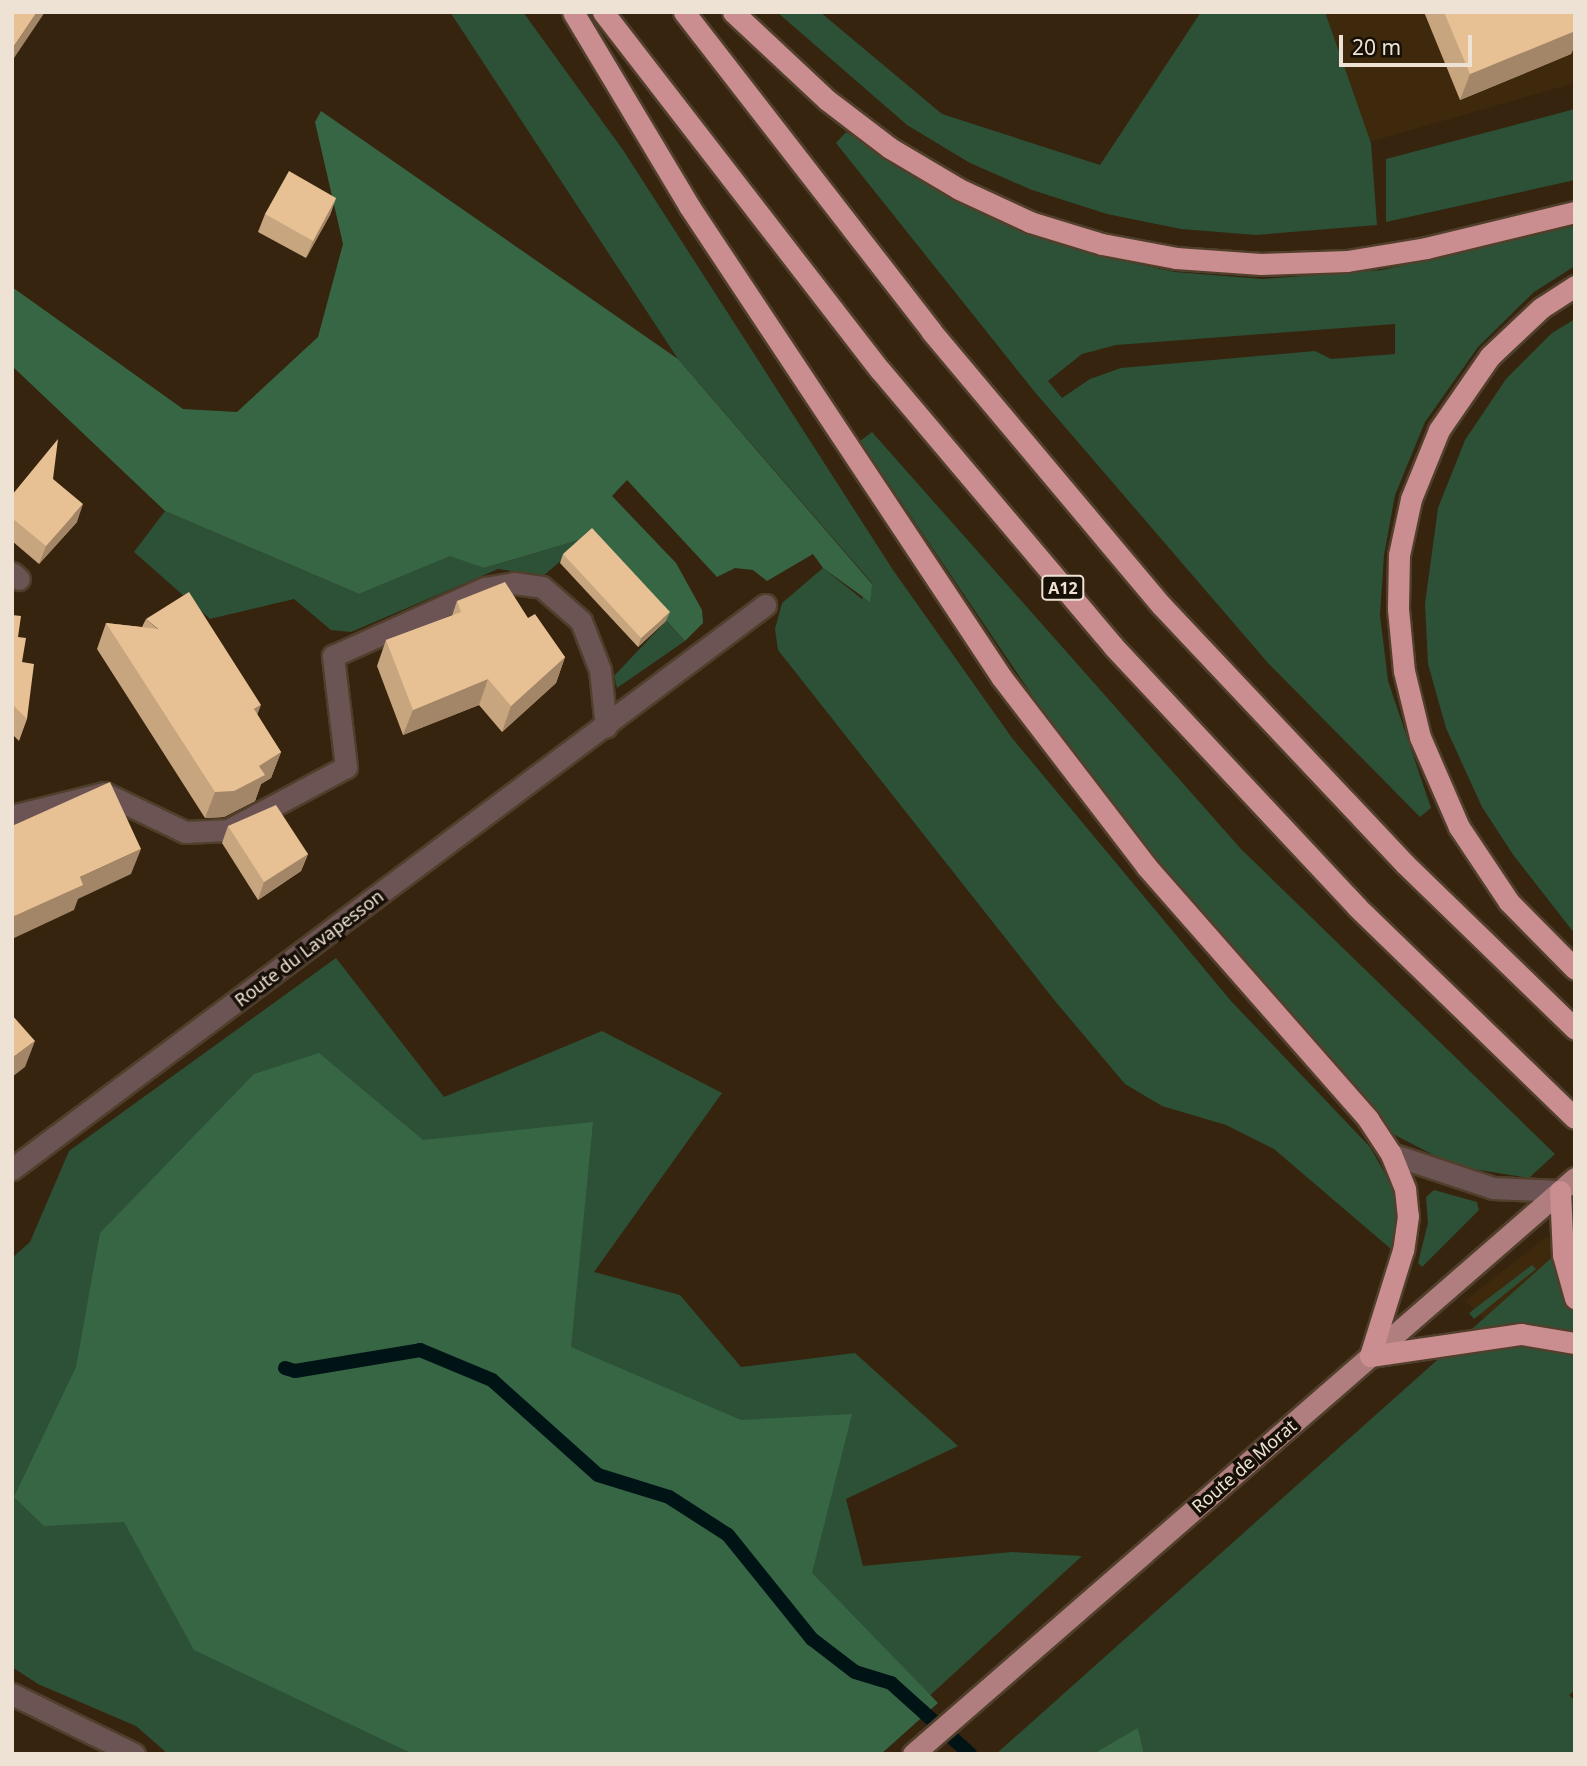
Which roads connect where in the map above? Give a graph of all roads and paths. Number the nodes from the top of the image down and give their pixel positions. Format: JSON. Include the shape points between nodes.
{"nodes":[{"id":1,"x":573,"y":12,"type":"edge"},
{"id":2,"x":603,"y":12,"type":"edge"},
{"id":3,"x":684,"y":12,"type":"edge"},
{"id":4,"x":733,"y":12,"type":"edge"},
{"id":5,"x":1575,"y":212,"type":"edge"},
{"id":6,"x":1575,"y":286,"type":"edge"},
{"id":7,"x":765,"y":605,"type":"dead end"},
{"id":8,"x":606,"y":727,"type":"junction"},
{"id":9,"x":12,"y":816,"type":"edge"},
{"id":10,"x":1575,"y":969,"type":"edge"},
{"id":11,"x":1575,"y":1029,"type":"edge"},
{"id":12,"x":1575,"y":1118,"type":"edge"},
{"id":13,"x":1391,"y":1154,"type":"junction"},
{"id":14,"x":12,"y":1169,"type":"edge"},
{"id":15,"x":1567,"y":1184,"type":"edge"},
{"id":16,"x":1575,"y":1298,"type":"edge"},
{"id":17,"x":1575,"y":1343,"type":"edge"},
{"id":18,"x":1370,"y":1356,"type":"junction"},
{"id":19,"x":12,"y":1695,"type":"edge"},
{"id":20,"x":134,"y":1754,"type":"edge"},
{"id":21,"x":913,"y":1754,"type":"edge"}],
"edges":[{"from":1,"to":13,"type":"highway","via":[[689,206],[962,621],[1108,819],[1368,1119]]},
{"from":2,"to":12,"type":"highway","number":"A12","via":[[880,370],[1113,646],[1347,898]]},
{"from":3,"to":11,"type":"highway","via":[[931,331],[1161,605],[1405,864]]},
{"from":4,"to":5,"type":"highway","via":[[827,100],[890,148],[959,190],[1102,244],[1188,259],[1261,264],[1348,261],[1426,248]]},
{"from":6,"to":10,"type":"highway","via":[[1541,308],[1490,356],[1439,430],[1411,499],[1399,555],[1398,609],[1404,671],[1420,737],[1459,827],[1509,902]]},
{"from":7,"to":8,"type":"street","name":"Route du Lavapesson"},
{"from":8,"to":9,"type":"street","via":[[600,670],[581,621],[542,587],[514,583],[484,588],[333,656],[346,768],[228,830],[185,832],[104,793]]},
{"from":8,"to":14,"type":"street","name":"Route du Lavapesson"},
{"from":13,"to":15,"type":"street","via":[[1493,1188]]},
{"from":13,"to":18,"type":"highway","via":[[1405,1189],[1408,1216],[1403,1250]]},
{"from":15,"to":16,"type":"highway","via":[[1563,1255]]},
{"from":15,"to":18,"type":"main road","name":"Route de Morat"},
{"from":17,"to":18,"type":"highway","via":[[1521,1334]]},
{"from":18,"to":21,"type":"main road","name":"Route de Morat"},
{"from":19,"to":20,"type":"street"}]}
